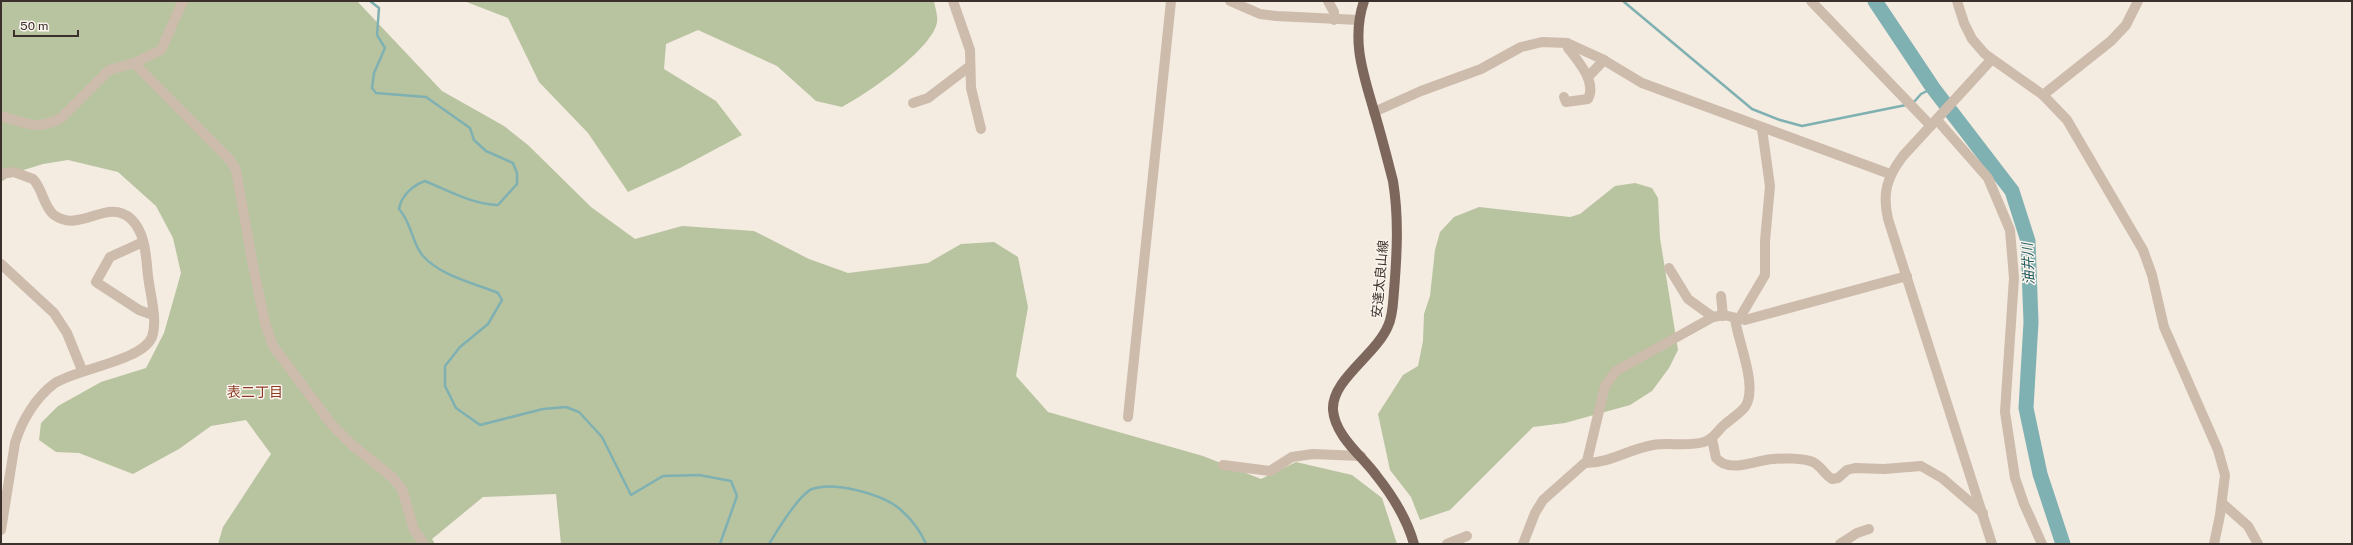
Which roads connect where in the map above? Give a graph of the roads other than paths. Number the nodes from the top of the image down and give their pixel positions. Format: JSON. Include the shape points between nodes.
{"nodes":[{"id":1,"x":183,"y":1,"type":"edge"},
{"id":2,"x":953,"y":1,"type":"edge"},
{"id":3,"x":1171,"y":1,"type":"edge"},
{"id":4,"x":1230,"y":1,"type":"edge"},
{"id":5,"x":1328,"y":1,"type":"edge"},
{"id":6,"x":1364,"y":1,"type":"edge"},
{"id":7,"x":1811,"y":1,"type":"edge"},
{"id":8,"x":1957,"y":1,"type":"edge"},
{"id":9,"x":2138,"y":1,"type":"edge"},
{"id":10,"x":1334,"y":20,"type":"junction"},
{"id":11,"x":1359,"y":20,"type":"junction"},
{"id":12,"x":1567,"y":43,"type":"junction"},
{"id":13,"x":1604,"y":60,"type":"junction"},
{"id":14,"x":1991,"y":60,"type":"junction"},
{"id":15,"x":134,"y":63,"type":"junction"},
{"id":16,"x":970,"y":66,"type":"junction"},
{"id":17,"x":1588,"y":77,"type":"junction"},
{"id":18,"x":2043,"y":95,"type":"junction"},
{"id":19,"x":1564,"y":97,"type":"dead end"},
{"id":20,"x":913,"y":104,"type":"dead end"},
{"id":21,"x":1374,"y":112,"type":"junction"},
{"id":22,"x":1,"y":116,"type":"edge"},
{"id":23,"x":1937,"y":119,"type":"junction"},
{"id":24,"x":981,"y":129,"type":"dead end"},
{"id":25,"x":1762,"y":129,"type":"junction"},
{"id":26,"x":1,"y":174,"type":"edge"},
{"id":27,"x":1890,"y":174,"type":"junction"},
{"id":28,"x":143,"y":242,"type":"junction"},
{"id":29,"x":1,"y":264,"type":"edge"},
{"id":30,"x":1669,"y":268,"type":"dead end"},
{"id":31,"x":1907,"y":276,"type":"junction"},
{"id":32,"x":1721,"y":296,"type":"dead end"},
{"id":33,"x":153,"y":315,"type":"junction"},
{"id":34,"x":1718,"y":317,"type":"junction"},
{"id":35,"x":1737,"y":318,"type":"junction"},
{"id":36,"x":82,"y":370,"type":"junction"},
{"id":37,"x":1128,"y":417,"type":"dead end"},
{"id":38,"x":1712,"y":438,"type":"junction"},
{"id":39,"x":1361,"y":456,"type":"junction"},
{"id":40,"x":1586,"y":463,"type":"junction"},
{"id":41,"x":1223,"y":465,"type":"dead end"},
{"id":42,"x":2222,"y":503,"type":"junction"},
{"id":43,"x":1983,"y":513,"type":"junction"},
{"id":44,"x":1,"y":530,"type":"edge"},
{"id":45,"x":1869,"y":530,"type":"dead end"},
{"id":46,"x":1467,"y":536,"type":"dead end"},
{"id":47,"x":424,"y":544,"type":"edge"},
{"id":48,"x":1414,"y":544,"type":"edge"},
{"id":49,"x":1447,"y":544,"type":"edge"},
{"id":50,"x":1523,"y":544,"type":"edge"},
{"id":51,"x":1840,"y":544,"type":"edge"},
{"id":52,"x":1992,"y":544,"type":"edge"},
{"id":53,"x":2042,"y":544,"type":"edge"},
{"id":54,"x":2214,"y":544,"type":"edge"},
{"id":55,"x":2258,"y":544,"type":"edge"}],
"edges":[{"from":1,"to":15,"type":"street","via":[[161,50]]},
{"from":2,"to":16,"type":"street","via":[[970,50]]},
{"from":3,"to":37,"type":"street"},
{"from":4,"to":10,"type":"street","via":[[1265,14]]},
{"from":5,"to":10,"type":"street","via":[[1334,12]]},
{"from":6,"to":11,"type":"main road","name":"安達太良山線"},
{"from":7,"to":23,"type":"street","via":[[1910,105]]},
{"from":8,"to":14,"type":"street","via":[[1972,39]]},
{"from":9,"to":18,"type":"street","via":[[2126,25],[2111,41]]},
{"from":10,"to":11,"type":"street"},
{"from":11,"to":21,"type":"main road","name":"安達太良山線","via":[[1358,45],[1362,73]]},
{"from":12,"to":13,"type":"street"},
{"from":12,"to":17,"type":"street"},
{"from":12,"to":21,"type":"street","via":[[1542,42],[1521,47],[1482,69],[1421,91]]},
{"from":13,"to":17,"type":"street"},
{"from":13,"to":25,"type":"street","via":[[1642,83]]},
{"from":14,"to":18,"type":"street"},
{"from":14,"to":23,"type":"street"},
{"from":15,"to":22,"type":"street","via":[[109,70],[76,105],[51,123],[26,125]]},
{"from":15,"to":47,"type":"street","via":[[230,160],[236,170],[253,266],[265,323],[273,346],[332,425],[392,477],[402,489],[414,530]]},
{"from":16,"to":20,"type":"street","via":[[928,98]]},
{"from":16,"to":24,"type":"street","via":[[971,88]]},
{"from":17,"to":19,"type":"street","via":[[1591,94],[1588,99],[1566,102]]},
{"from":18,"to":42,"type":"street","via":[[2074,130],[2143,250],[2152,275],[2164,327],[2218,450],[2225,475]]},
{"from":21,"to":39,"type":"main road","name":"安達太良山線","via":[[1396,199],[1398,247],[1392,309],[1389,325],[1380,341],[1338,388],[1333,401],[1338,429]]},
{"from":23,"to":27,"type":"street"},
{"from":23,"to":53,"type":"street","via":[[1988,178],[2010,230],[2014,278],[2005,412],[2015,478]]},
{"from":25,"to":27,"type":"street"},
{"from":25,"to":35,"type":"street","via":[[1770,186],[1765,275]]},
{"from":26,"to":28,"type":"street","via":[[14,172],[33,179],[49,210],[63,220],[75,222],[107,212],[127,216],[137,226]]},
{"from":27,"to":31,"type":"street","via":[[1885,200],[1886,209]]},
{"from":28,"to":33,"type":"street"},
{"from":28,"to":33,"type":"street","via":[[110,257],[96,282],[139,310]]},
{"from":29,"to":36,"type":"street","via":[[54,313],[67,333]]},
{"from":30,"to":34,"type":"street","via":[[1688,299]]},
{"from":31,"to":35,"type":"street","via":[[1745,320]]},
{"from":31,"to":43,"type":"street"},
{"from":32,"to":34,"type":"street"},
{"from":33,"to":36,"type":"street","via":[[152,335],[143,348],[109,363]]},
{"from":34,"to":35,"type":"street"},
{"from":34,"to":40,"type":"street","via":[[1611,376],[1606,386],[1591,453]]},
{"from":35,"to":38,"type":"street","via":[[1736,331],[1748,375],[1747,402]]},
{"from":36,"to":44,"type":"street","via":[[51,387],[33,405],[19,430]]},
{"from":38,"to":40,"type":"street","via":[[1692,445],[1650,446],[1599,463]]},
{"from":38,"to":43,"type":"street","via":[[1716,458],[1725,465],[1745,465],[1774,459],[1806,461],[1814,463],[1832,479],[1855,468],[1921,466],[1942,478]]},
{"from":39,"to":41,"type":"street","via":[[1313,454],[1292,457],[1270,471]]},
{"from":39,"to":48,"type":"main road","name":"安達太良山線","via":[[1403,518]]},
{"from":40,"to":50,"type":"street","via":[[1543,500]]},
{"from":42,"to":54,"type":"street"},
{"from":42,"to":55,"type":"street","via":[[2248,526]]},
{"from":43,"to":52,"type":"street"},
{"from":45,"to":51,"type":"street","via":[[1857,533]]},
{"from":46,"to":49,"type":"street"}]}
